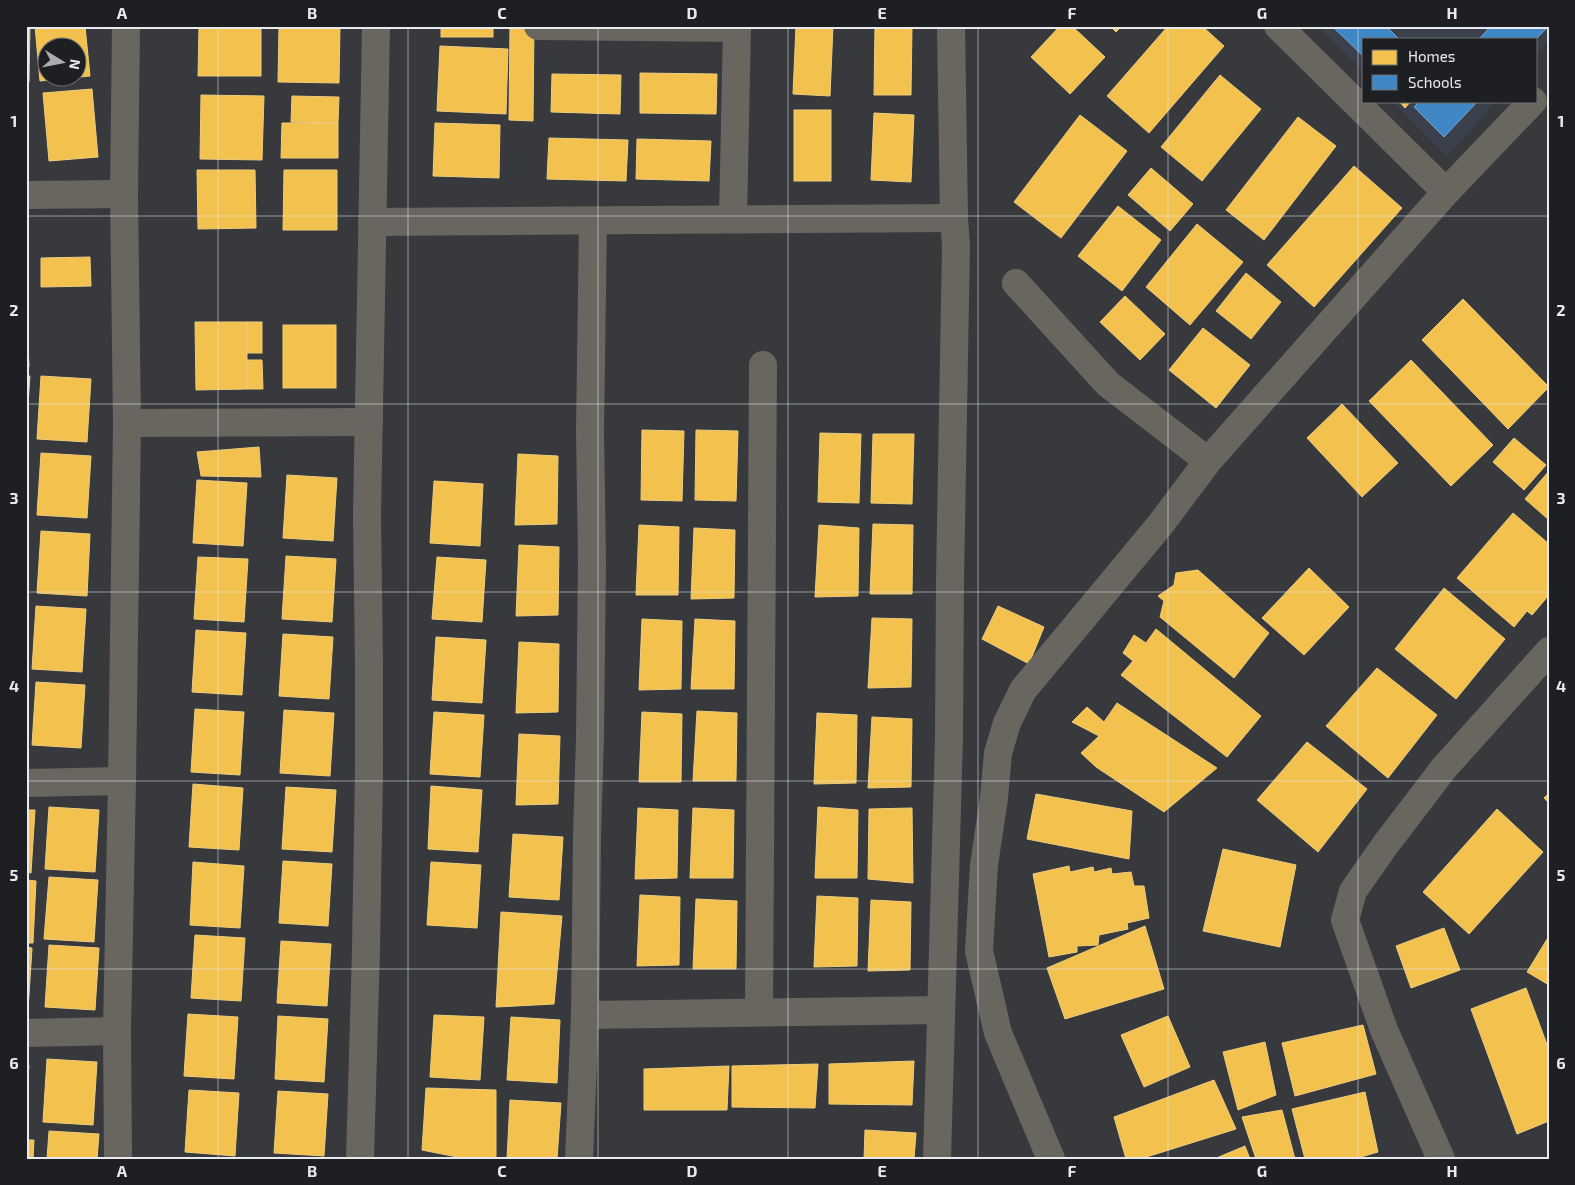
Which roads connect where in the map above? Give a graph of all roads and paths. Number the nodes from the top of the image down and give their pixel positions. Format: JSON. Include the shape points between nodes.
{"nodes":[{"id":1,"x":126,"y":26,"type":"edge"},
{"id":2,"x":376,"y":26,"type":"edge"},
{"id":3,"x":538,"y":26,"type":"edge"},
{"id":4,"x":951,"y":26,"type":"edge"},
{"id":5,"x":1278,"y":26,"type":"edge"},
{"id":6,"x":737,"y":27,"type":"edge"},
{"id":7,"x":1549,"y":86,"type":"edge"},
{"id":8,"x":1538,"y":96,"type":"edge"},
{"id":9,"x":1532,"y":102,"type":"edge"},
{"id":10,"x":1446,"y":192,"type":"junction"},
{"id":11,"x":124,"y":194,"type":"junction"},
{"id":12,"x":26,"y":195,"type":"edge"},
{"id":13,"x":733,"y":218,"type":"junction"},
{"id":14,"x":954,"y":218,"type":"junction"},
{"id":15,"x":593,"y":221,"type":"junction"},
{"id":16,"x":372,"y":222,"type":"junction"},
{"id":17,"x":1016,"y":283,"type":"dead end"},
{"id":18,"x":763,"y":365,"type":"dead end"},
{"id":19,"x":369,"y":422,"type":"junction"},
{"id":20,"x":127,"y":423,"type":"junction"},
{"id":21,"x":1208,"y":461,"type":"junction"},
{"id":22,"x":1549,"y":651,"type":"edge"},
{"id":23,"x":122,"y":781,"type":"junction"},
{"id":24,"x":26,"y":783,"type":"edge"},
{"id":25,"x":941,"y":1010,"type":"junction"},
{"id":26,"x":759,"y":1011,"type":"junction"},
{"id":27,"x":585,"y":1015,"type":"junction"},
{"id":28,"x":117,"y":1032,"type":"junction"},
{"id":29,"x":26,"y":1033,"type":"edge"},
{"id":30,"x":118,"y":1159,"type":"edge"},
{"id":31,"x":360,"y":1159,"type":"edge"},
{"id":32,"x":579,"y":1159,"type":"edge"},
{"id":33,"x":937,"y":1159,"type":"edge"},
{"id":34,"x":1051,"y":1159,"type":"edge"},
{"id":35,"x":1441,"y":1159,"type":"edge"}],
"edges":[{"from":1,"to":11,"type":"street"},
{"from":2,"to":16,"type":"street"},
{"from":3,"to":6,"type":"street"},
{"from":4,"to":14,"type":"street"},
{"from":5,"to":10,"type":"street"},
{"from":6,"to":13,"type":"street"},
{"from":7,"to":8,"type":"street"},
{"from":9,"to":10,"type":"street"},
{"from":10,"to":21,"type":"street"},
{"from":11,"to":12,"type":"street"},
{"from":11,"to":20,"type":"street"},
{"from":13,"to":14,"type":"street"},
{"from":13,"to":15,"type":"street"},
{"from":14,"to":25,"type":"street","via":[[949,738]]},
{"from":15,"to":16,"type":"street"},
{"from":15,"to":27,"type":"street","via":[[592,591]]},
{"from":16,"to":19,"type":"street"},
{"from":17,"to":21,"type":"street","via":[[1108,384]]},
{"from":18,"to":26,"type":"street"},
{"from":19,"to":20,"type":"street"},
{"from":19,"to":31,"type":"street","via":[[369,772]]},
{"from":20,"to":23,"type":"street"},
{"from":21,"to":34,"type":"street","via":[[1160,525],[1023,690],[1007,723],[998,754],[984,865],[979,951],[998,1033]]},
{"from":22,"to":35,"type":"street","via":[[1444,768],[1352,890],[1346,920],[1384,1030]]},
{"from":23,"to":24,"type":"street"},
{"from":23,"to":28,"type":"street"},
{"from":25,"to":26,"type":"street"},
{"from":25,"to":33,"type":"street"},
{"from":26,"to":27,"type":"street"},
{"from":27,"to":32,"type":"street"},
{"from":28,"to":29,"type":"street"},
{"from":28,"to":30,"type":"street"}]}
